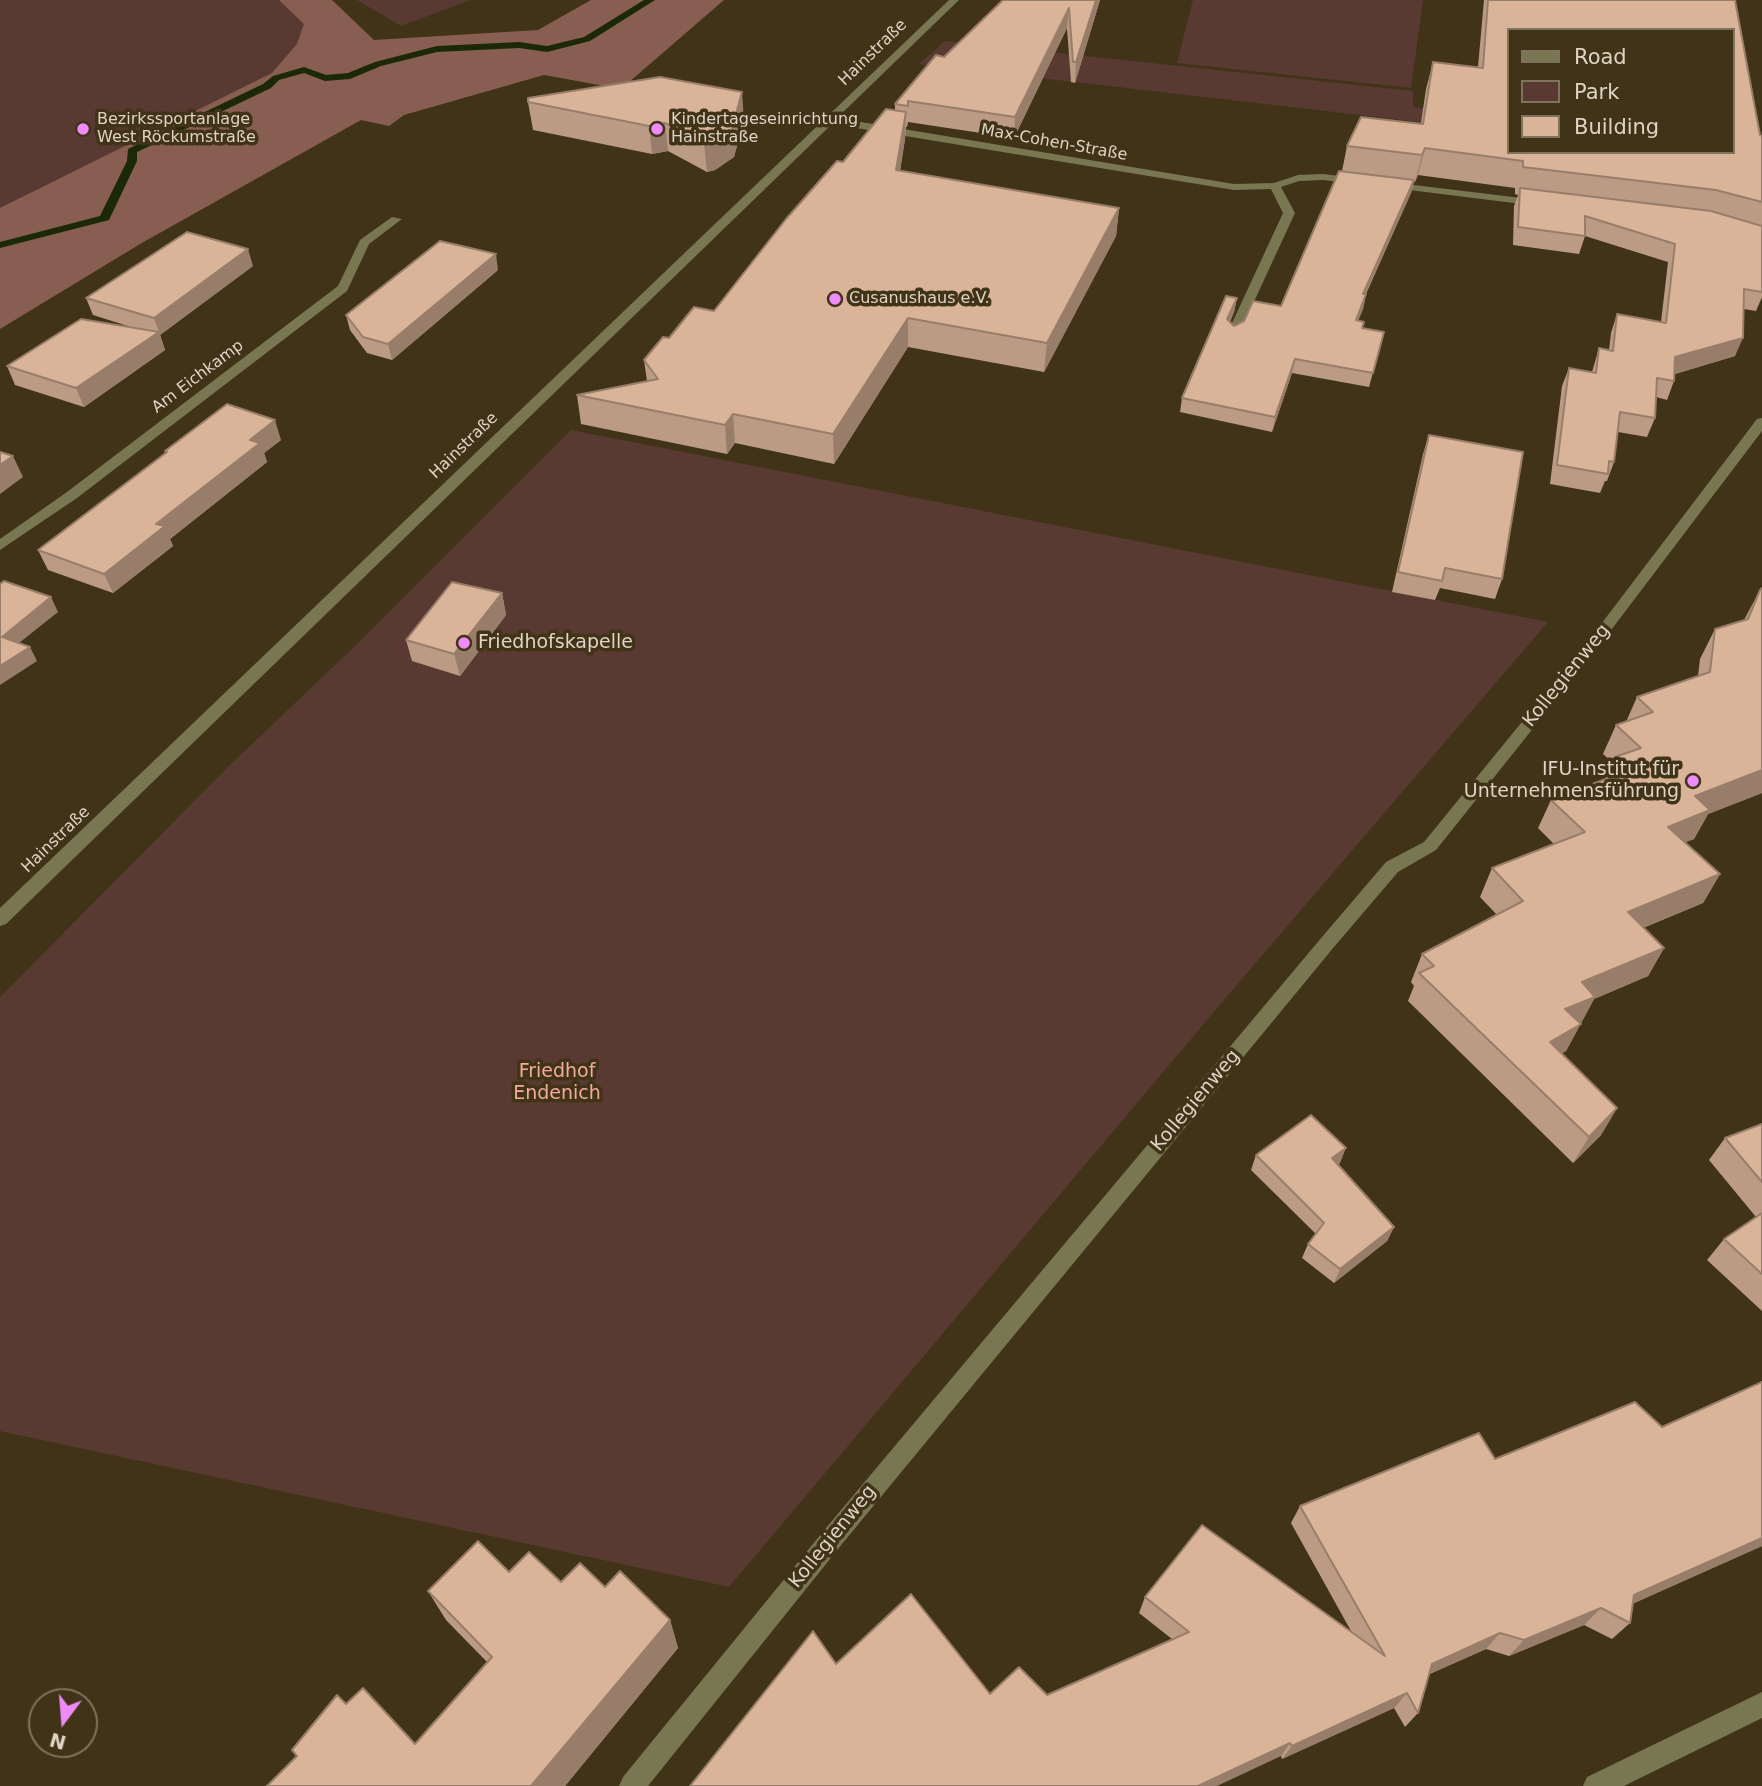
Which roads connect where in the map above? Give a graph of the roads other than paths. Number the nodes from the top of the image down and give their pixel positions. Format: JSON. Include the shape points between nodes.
{"nodes":[{"id":1,"x":954,"y":0,"type":"edge"},
{"id":2,"x":828,"y":120,"type":"junction"},
{"id":3,"x":1364,"y":181,"type":"edge"},
{"id":4,"x":1378,"y":183,"type":"edge"},
{"id":5,"x":1275,"y":186,"type":"junction"},
{"id":6,"x":1555,"y":205,"type":"edge"},
{"id":7,"x":396,"y":219,"type":"dead end"},
{"id":8,"x":1233,"y":334,"type":"edge"},
{"id":9,"x":1762,"y":422,"type":"edge"},
{"id":10,"x":0,"y":546,"type":"edge"},
{"id":11,"x":0,"y":919,"type":"edge"},
{"id":12,"x":1762,"y":1705,"type":"edge"},
{"id":13,"x":632,"y":1786,"type":"edge"},
{"id":14,"x":1596,"y":1786,"type":"edge"}],
"edges":[{"from":1,"to":2,"type":"street","name":"Hainstraße"},
{"from":2,"to":5,"type":"street","name":"Max-Cohen-Straße","via":[[1188,181]]},
{"from":2,"to":11,"type":"street","name":"Hainstraße"},
{"from":3,"to":5,"type":"street","name":"Max-Cohen-Straße","via":[[1298,178]]},
{"from":4,"to":6,"type":"street"},
{"from":5,"to":8,"type":"street","via":[[1289,213]]},
{"from":7,"to":10,"type":"street","name":"Am Eichkamp","via":[[364,242],[343,288]]},
{"from":9,"to":13,"type":"street","name":"Kollegienweg","via":[[1597,639],[1430,846],[1392,867],[1328,942]]},
{"from":12,"to":14,"type":"street"}]}
